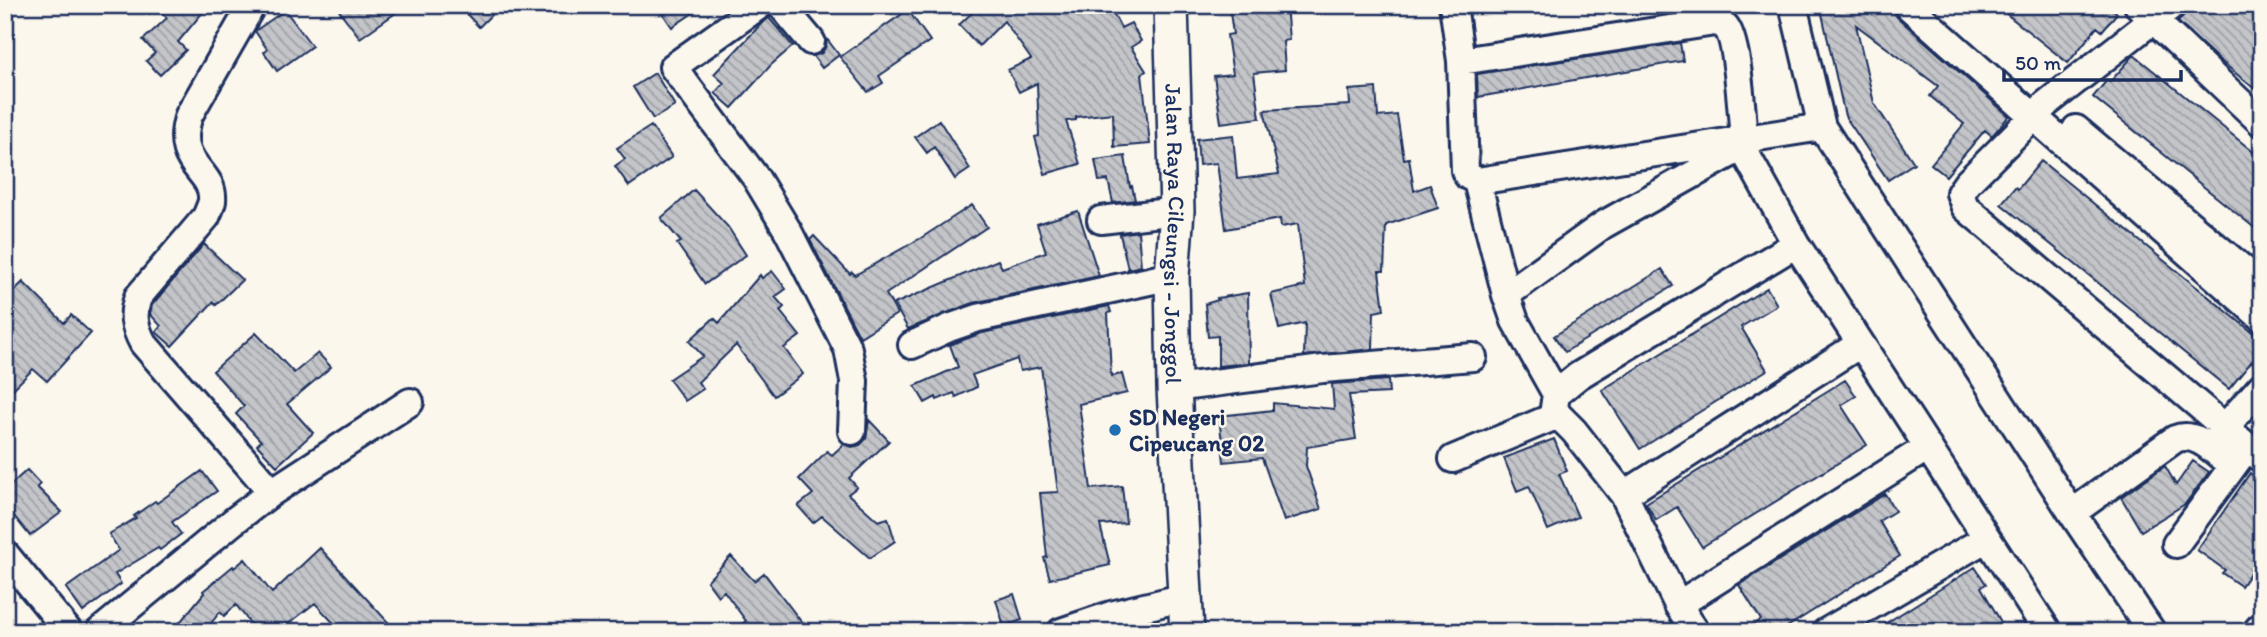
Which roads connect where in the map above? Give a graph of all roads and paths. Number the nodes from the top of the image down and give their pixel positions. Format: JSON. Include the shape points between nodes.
{"nodes":[{"id":1,"x":760,"y":5,"type":"edge"},
{"id":2,"x":781,"y":5,"type":"edge"},
{"id":3,"x":1171,"y":5,"type":"edge"},
{"id":4,"x":1453,"y":5,"type":"edge"},
{"id":5,"x":1793,"y":5,"type":"edge"},
{"id":6,"x":1908,"y":5,"type":"edge"},
{"id":7,"x":1931,"y":5,"type":"edge"},
{"id":8,"x":250,"y":6,"type":"edge"},
{"id":9,"x":2154,"y":10,"type":"edge"},
{"id":10,"x":811,"y":41,"type":"dead end"},
{"id":11,"x":1461,"y":61,"type":"junction"},
{"id":12,"x":2040,"y":110,"type":"junction"},
{"id":13,"x":2262,"y":123,"type":"edge"},
{"id":14,"x":1822,"y":127,"type":"junction"},
{"id":15,"x":1743,"y":143,"type":"junction"},
{"id":16,"x":1477,"y":181,"type":"junction"},
{"id":17,"x":1177,"y":211,"type":"junction"},
{"id":18,"x":1101,"y":220,"type":"dead end"},
{"id":19,"x":1796,"y":244,"type":"junction"},
{"id":20,"x":1172,"y":276,"type":"junction"},
{"id":21,"x":2262,"y":285,"type":"edge"},
{"id":22,"x":1506,"y":295,"type":"junction"},
{"id":23,"x":2262,"y":318,"type":"edge"},
{"id":24,"x":1860,"y":344,"type":"junction"},
{"id":25,"x":912,"y":345,"type":"dead end"},
{"id":26,"x":1473,"y":356,"type":"dead end"},
{"id":27,"x":2262,"y":386,"type":"edge"},
{"id":28,"x":1174,"y":388,"type":"junction"},
{"id":29,"x":410,"y":402,"type":"dead end"},
{"id":30,"x":1557,"y":404,"type":"junction"},
{"id":31,"x":2225,"y":427,"type":"junction"},
{"id":32,"x":852,"y":431,"type":"dead end"},
{"id":33,"x":1928,"y":447,"type":"junction"},
{"id":34,"x":2247,"y":458,"type":"edge"},
{"id":35,"x":1453,"y":459,"type":"dead end"},
{"id":36,"x":272,"y":492,"type":"junction"},
{"id":37,"x":1624,"y":495,"type":"junction"},
{"id":38,"x":2072,"y":513,"type":"junction"},
{"id":39,"x":1987,"y":538,"type":"junction"},
{"id":40,"x":2176,"y":544,"type":"dead end"},
{"id":41,"x":5,"y":554,"type":"edge"},
{"id":42,"x":1186,"y":597,"type":"junction"},
{"id":43,"x":1678,"y":605,"type":"junction"},
{"id":44,"x":2262,"y":625,"type":"edge"},
{"id":45,"x":2037,"y":629,"type":"edge"},
{"id":46,"x":69,"y":632,"type":"edge"},
{"id":47,"x":99,"y":632,"type":"edge"},
{"id":48,"x":1061,"y":632,"type":"edge"},
{"id":49,"x":1187,"y":632,"type":"edge"},
{"id":50,"x":1696,"y":632,"type":"edge"},
{"id":51,"x":1826,"y":632,"type":"edge"},
{"id":52,"x":2152,"y":632,"type":"edge"},
{"id":53,"x":2256,"y":632,"type":"edge"}],
"edges":[{"from":1,"to":32,"type":"street","via":[[673,67],[755,178],[848,349],[854,381]]},
{"from":2,"to":10,"type":"street"},
{"from":3,"to":17,"type":"main road","name":"Jalan Raya Cileungsi - Jonggol"},
{"from":4,"to":11,"type":"street"},
{"from":5,"to":14,"type":"street"},
{"from":6,"to":12,"type":"street"},
{"from":7,"to":12,"type":"street"},
{"from":8,"to":36,"type":"street","via":[[183,132],[192,165],[210,186],[212,202],[206,217],[138,297],[133,311],[143,343]]},
{"from":9,"to":12,"type":"street"},
{"from":9,"to":13,"type":"street"},
{"from":11,"to":15,"type":"street","via":[[1715,22],[1730,33],[1739,77]]},
{"from":11,"to":16,"type":"street","via":[[1465,171]]},
{"from":12,"to":21,"type":"street"},
{"from":12,"to":23,"type":"street"},
{"from":12,"to":31,"type":"street","via":[[1967,183],[1960,193],[1965,207]]},
{"from":14,"to":15,"type":"street"},
{"from":14,"to":38,"type":"street"},
{"from":15,"to":16,"type":"street"},
{"from":15,"to":19,"type":"street"},
{"from":15,"to":22,"type":"street","via":[[1603,225]]},
{"from":16,"to":22,"type":"street"},
{"from":17,"to":18,"type":"street"},
{"from":17,"to":20,"type":"main road","name":"Jalan Raya Cileungsi - Jonggol"},
{"from":19,"to":24,"type":"street"},
{"from":19,"to":30,"type":"street","via":[[1578,376]]},
{"from":20,"to":25,"type":"street","via":[[978,318]]},
{"from":20,"to":28,"type":"main road","name":"Jalan Raya Cileungsi - Jonggol"},
{"from":22,"to":30,"type":"street"},
{"from":24,"to":33,"type":"street"},
{"from":24,"to":37,"type":"street"},
{"from":26,"to":28,"type":"street"},
{"from":27,"to":31,"type":"street"},
{"from":28,"to":42,"type":"main road","name":"Jalan Raya Cileungsi - Jonggol"},
{"from":29,"to":36,"type":"street"},
{"from":30,"to":35,"type":"street"},
{"from":30,"to":37,"type":"street"},
{"from":31,"to":34,"type":"street"},
{"from":33,"to":39,"type":"street"},
{"from":33,"to":43,"type":"street"},
{"from":34,"to":38,"type":"street","via":[[2184,436]]},
{"from":34,"to":40,"type":"street"},
{"from":36,"to":47,"type":"street"},
{"from":37,"to":43,"type":"street"},
{"from":38,"to":52,"type":"street"},
{"from":39,"to":45,"type":"street"},
{"from":39,"to":51,"type":"street"},
{"from":41,"to":46,"type":"street"},
{"from":42,"to":48,"type":"street"},
{"from":42,"to":49,"type":"main road","name":"Jalan Raya Cileungsi - Jonggol"},
{"from":43,"to":50,"type":"street"},
{"from":44,"to":53,"type":"street"}]}
